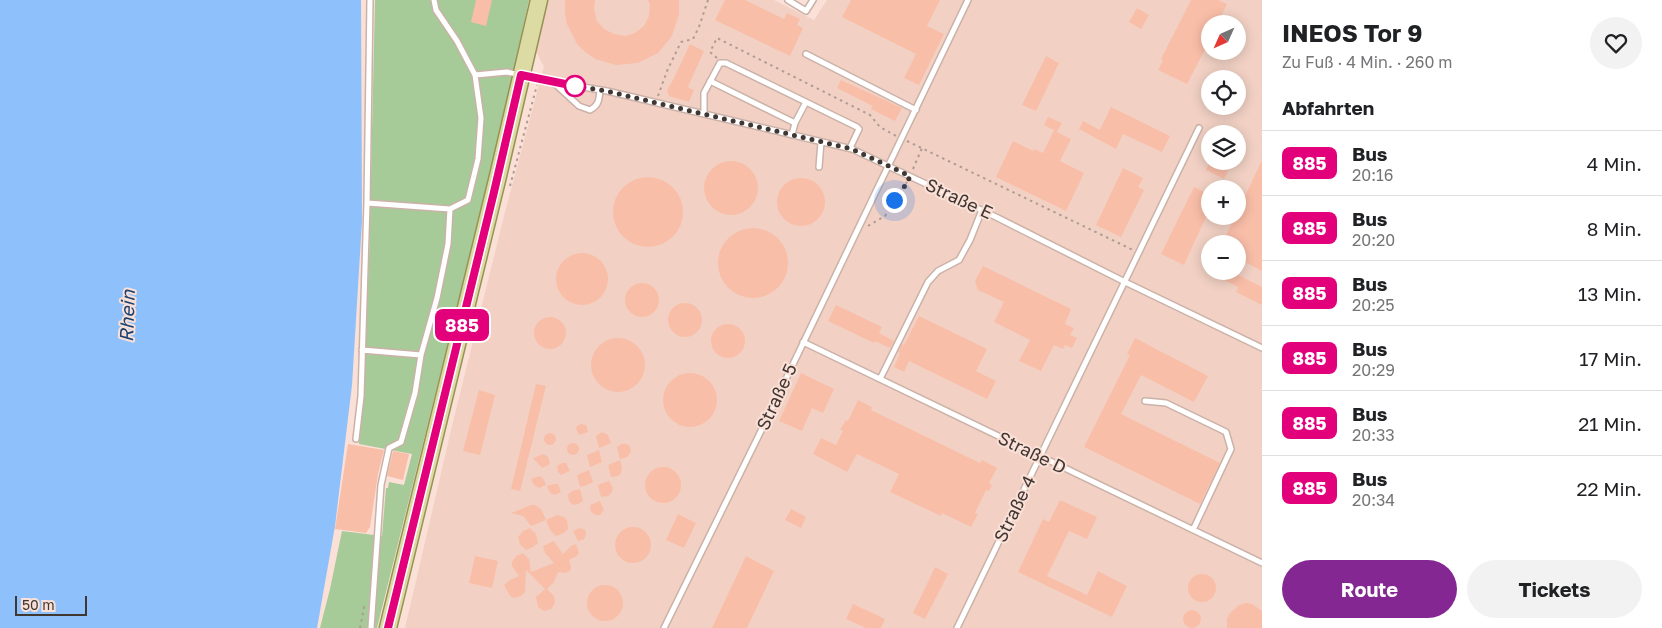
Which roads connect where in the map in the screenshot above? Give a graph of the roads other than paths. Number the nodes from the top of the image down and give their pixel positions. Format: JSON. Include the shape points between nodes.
{"nodes":[{"id":1,"x":370,"y":0,"type":"edge"},
{"id":2,"x":434,"y":0,"type":"edge"},
{"id":3,"x":539,"y":0,"type":"edge"},
{"id":4,"x":788,"y":0,"type":"edge"},
{"id":5,"x":813,"y":0,"type":"edge"},
{"id":6,"x":968,"y":0,"type":"edge"},
{"id":7,"x":806,"y":54,"type":"dead end"},
{"id":8,"x":475,"y":75,"type":"junction"},
{"id":9,"x":521,"y":75,"type":"junction"},
{"id":10,"x":710,"y":81,"type":"junction"},
{"id":11,"x":553,"y":82,"type":"junction"},
{"id":12,"x":600,"y":90,"type":"junction"},
{"id":13,"x":806,"y":102,"type":"junction"},
{"id":14,"x":916,"y":110,"type":"junction"},
{"id":15,"x":704,"y":114,"type":"junction"},
{"id":16,"x":795,"y":123,"type":"junction"},
{"id":17,"x":1199,"y":128,"type":"dead end"},
{"id":18,"x":792,"y":135,"type":"junction"},
{"id":19,"x":821,"y":142,"type":"junction"},
{"id":20,"x":850,"y":148,"type":"junction"},
{"id":21,"x":888,"y":166,"type":"junction"},
{"id":22,"x":819,"y":168,"type":"dead end"},
{"id":23,"x":367,"y":203,"type":"junction"},
{"id":24,"x":450,"y":209,"type":"junction"},
{"id":25,"x":982,"y":210,"type":"junction"},
{"id":26,"x":1125,"y":282,"type":"junction"},
{"id":27,"x":803,"y":342,"type":"junction"},
{"id":28,"x":1262,"y":348,"type":"edge"},
{"id":29,"x":362,"y":350,"type":"junction"},
{"id":30,"x":421,"y":355,"type":"junction"},
{"id":31,"x":880,"y":379,"type":"junction"},
{"id":32,"x":1146,"y":401,"type":"dead end"},
{"id":33,"x":356,"y":438,"type":"dead end"},
{"id":34,"x":1041,"y":457,"type":"junction"},
{"id":35,"x":1193,"y":530,"type":"junction"},
{"id":36,"x":1262,"y":564,"type":"edge"},
{"id":37,"x":372,"y":628,"type":"edge"},
{"id":38,"x":388,"y":628,"type":"edge"},
{"id":39,"x":664,"y":628,"type":"edge"},
{"id":40,"x":957,"y":628,"type":"edge"}],
"edges":[{"from":1,"to":23,"type":"lane"},
{"from":2,"to":8,"type":"lane","via":[[436,10]]},
{"from":3,"to":9,"type":"main road"},
{"from":4,"to":5,"type":"lane","via":[[806,11]]},
{"from":6,"to":14,"type":"lane","name":"Straße 5"},
{"from":7,"to":14,"type":"lane"},
{"from":8,"to":9,"type":"lane","name":"Straße E","via":[[507,72]]},
{"from":8,"to":24,"type":"lane","via":[[481,118],[478,159],[468,200]]},
{"from":9,"to":11,"type":"lane","name":"Straße E"},
{"from":9,"to":38,"type":"main road"},
{"from":10,"to":13,"type":"lane","via":[[720,63],[726,62]]},
{"from":10,"to":15,"type":"lane","via":[[704,94]]},
{"from":10,"to":16,"type":"lane"},
{"from":11,"to":12,"type":"lane","name":"Straße E"},
{"from":11,"to":12,"type":"lane","via":[[579,106],[590,110],[596,107]]},
{"from":12,"to":15,"type":"lane","name":"Straße E"},
{"from":13,"to":16,"type":"lane"},
{"from":13,"to":20,"type":"lane","via":[[857,126]]},
{"from":14,"to":21,"type":"lane","name":"Straße 5"},
{"from":15,"to":18,"type":"lane","name":"Straße E"},
{"from":16,"to":18,"type":"lane"},
{"from":17,"to":26,"type":"lane","name":"Straße 4"},
{"from":18,"to":19,"type":"lane","name":"Straße E"},
{"from":19,"to":20,"type":"lane","name":"Straße E"},
{"from":19,"to":22,"type":"lane"},
{"from":20,"to":21,"type":"lane","name":"Straße E"},
{"from":21,"to":25,"type":"lane","name":"Straße E"},
{"from":21,"to":27,"type":"lane","name":"Straße 5"},
{"from":23,"to":24,"type":"lane"},
{"from":23,"to":29,"type":"lane"},
{"from":24,"to":30,"type":"lane","via":[[447,253]]},
{"from":25,"to":26,"type":"lane","name":"Straße E"},
{"from":25,"to":31,"type":"lane","via":[[959,260],[938,271],[928,282]]},
{"from":26,"to":28,"type":"lane","name":"Straße E"},
{"from":26,"to":34,"type":"lane","name":"Straße 4"},
{"from":27,"to":31,"type":"lane","name":"Straße D"},
{"from":27,"to":39,"type":"lane","name":"Straße 5"},
{"from":29,"to":30,"type":"lane"},
{"from":29,"to":33,"type":"lane"},
{"from":30,"to":37,"type":"lane","via":[[415,393],[400,442],[389,448],[381,486]]},
{"from":31,"to":34,"type":"lane","name":"Straße D"},
{"from":32,"to":35,"type":"lane","via":[[1166,403],[1226,432],[1231,449]]},
{"from":34,"to":35,"type":"lane","name":"Straße D"},
{"from":34,"to":40,"type":"lane","name":"Straße 4"},
{"from":35,"to":36,"type":"lane","name":"Straße D"}]}
